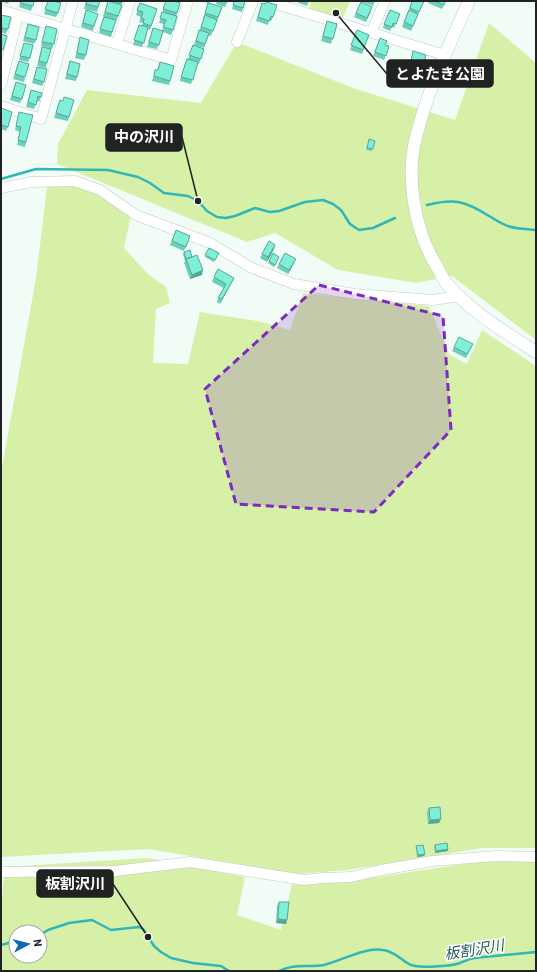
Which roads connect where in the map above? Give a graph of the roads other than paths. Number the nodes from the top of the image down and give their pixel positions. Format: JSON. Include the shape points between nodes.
{"nodes":[{"id":1,"x":73,"y":1,"type":"edge"},
{"id":2,"x":130,"y":1,"type":"edge"},
{"id":3,"x":188,"y":1,"type":"edge"},
{"id":4,"x":253,"y":1,"type":"edge"},
{"id":5,"x":266,"y":1,"type":"edge"},
{"id":6,"x":385,"y":1,"type":"edge"},
{"id":7,"x":469,"y":1,"type":"edge"},
{"id":8,"x":1,"y":10,"type":"edge"},
{"id":9,"x":18,"y":16,"type":"junction"},
{"id":10,"x":66,"y":30,"type":"junction"},
{"id":11,"x":371,"y":33,"type":"junction"},
{"id":12,"x":237,"y":42,"type":"dead end"},
{"id":13,"x":117,"y":44,"type":"junction"},
{"id":14,"x":445,"y":55,"type":"junction"},
{"id":15,"x":1,"y":85,"type":"edge"},
{"id":16,"x":1,"y":106,"type":"edge"},
{"id":17,"x":1,"y":188,"type":"edge"},
{"id":18,"x":459,"y":296,"type":"junction"},
{"id":19,"x":536,"y":352,"type":"edge"},
{"id":20,"x":536,"y":857,"type":"edge"},
{"id":21,"x":1,"y":872,"type":"edge"}],
"edges":[{"from":1,"to":10,"type":"street"},
{"from":2,"to":13,"type":"street"},
{"from":3,"to":13,"type":"street","via":[[171,60]]},
{"from":4,"to":12,"type":"street"},
{"from":5,"to":11,"type":"street"},
{"from":6,"to":11,"type":"street"},
{"from":7,"to":14,"type":"street"},
{"from":8,"to":9,"type":"street"},
{"from":9,"to":10,"type":"street"},
{"from":9,"to":15,"type":"street"},
{"from":10,"to":13,"type":"street"},
{"from":10,"to":16,"type":"street","via":[[41,119]]},
{"from":11,"to":14,"type":"street"},
{"from":14,"to":18,"type":"street","via":[[415,138],[412,193],[426,247],[446,283]]},
{"from":17,"to":18,"type":"street","via":[[32,182],[74,181],[100,190],[136,215],[210,243],[252,268],[294,284],[355,294],[433,300]]},
{"from":18,"to":19,"type":"street","via":[[488,320]]},
{"from":20,"to":21,"type":"street","via":[[496,856],[433,861],[351,877],[304,880],[190,862],[115,871]]}]}
